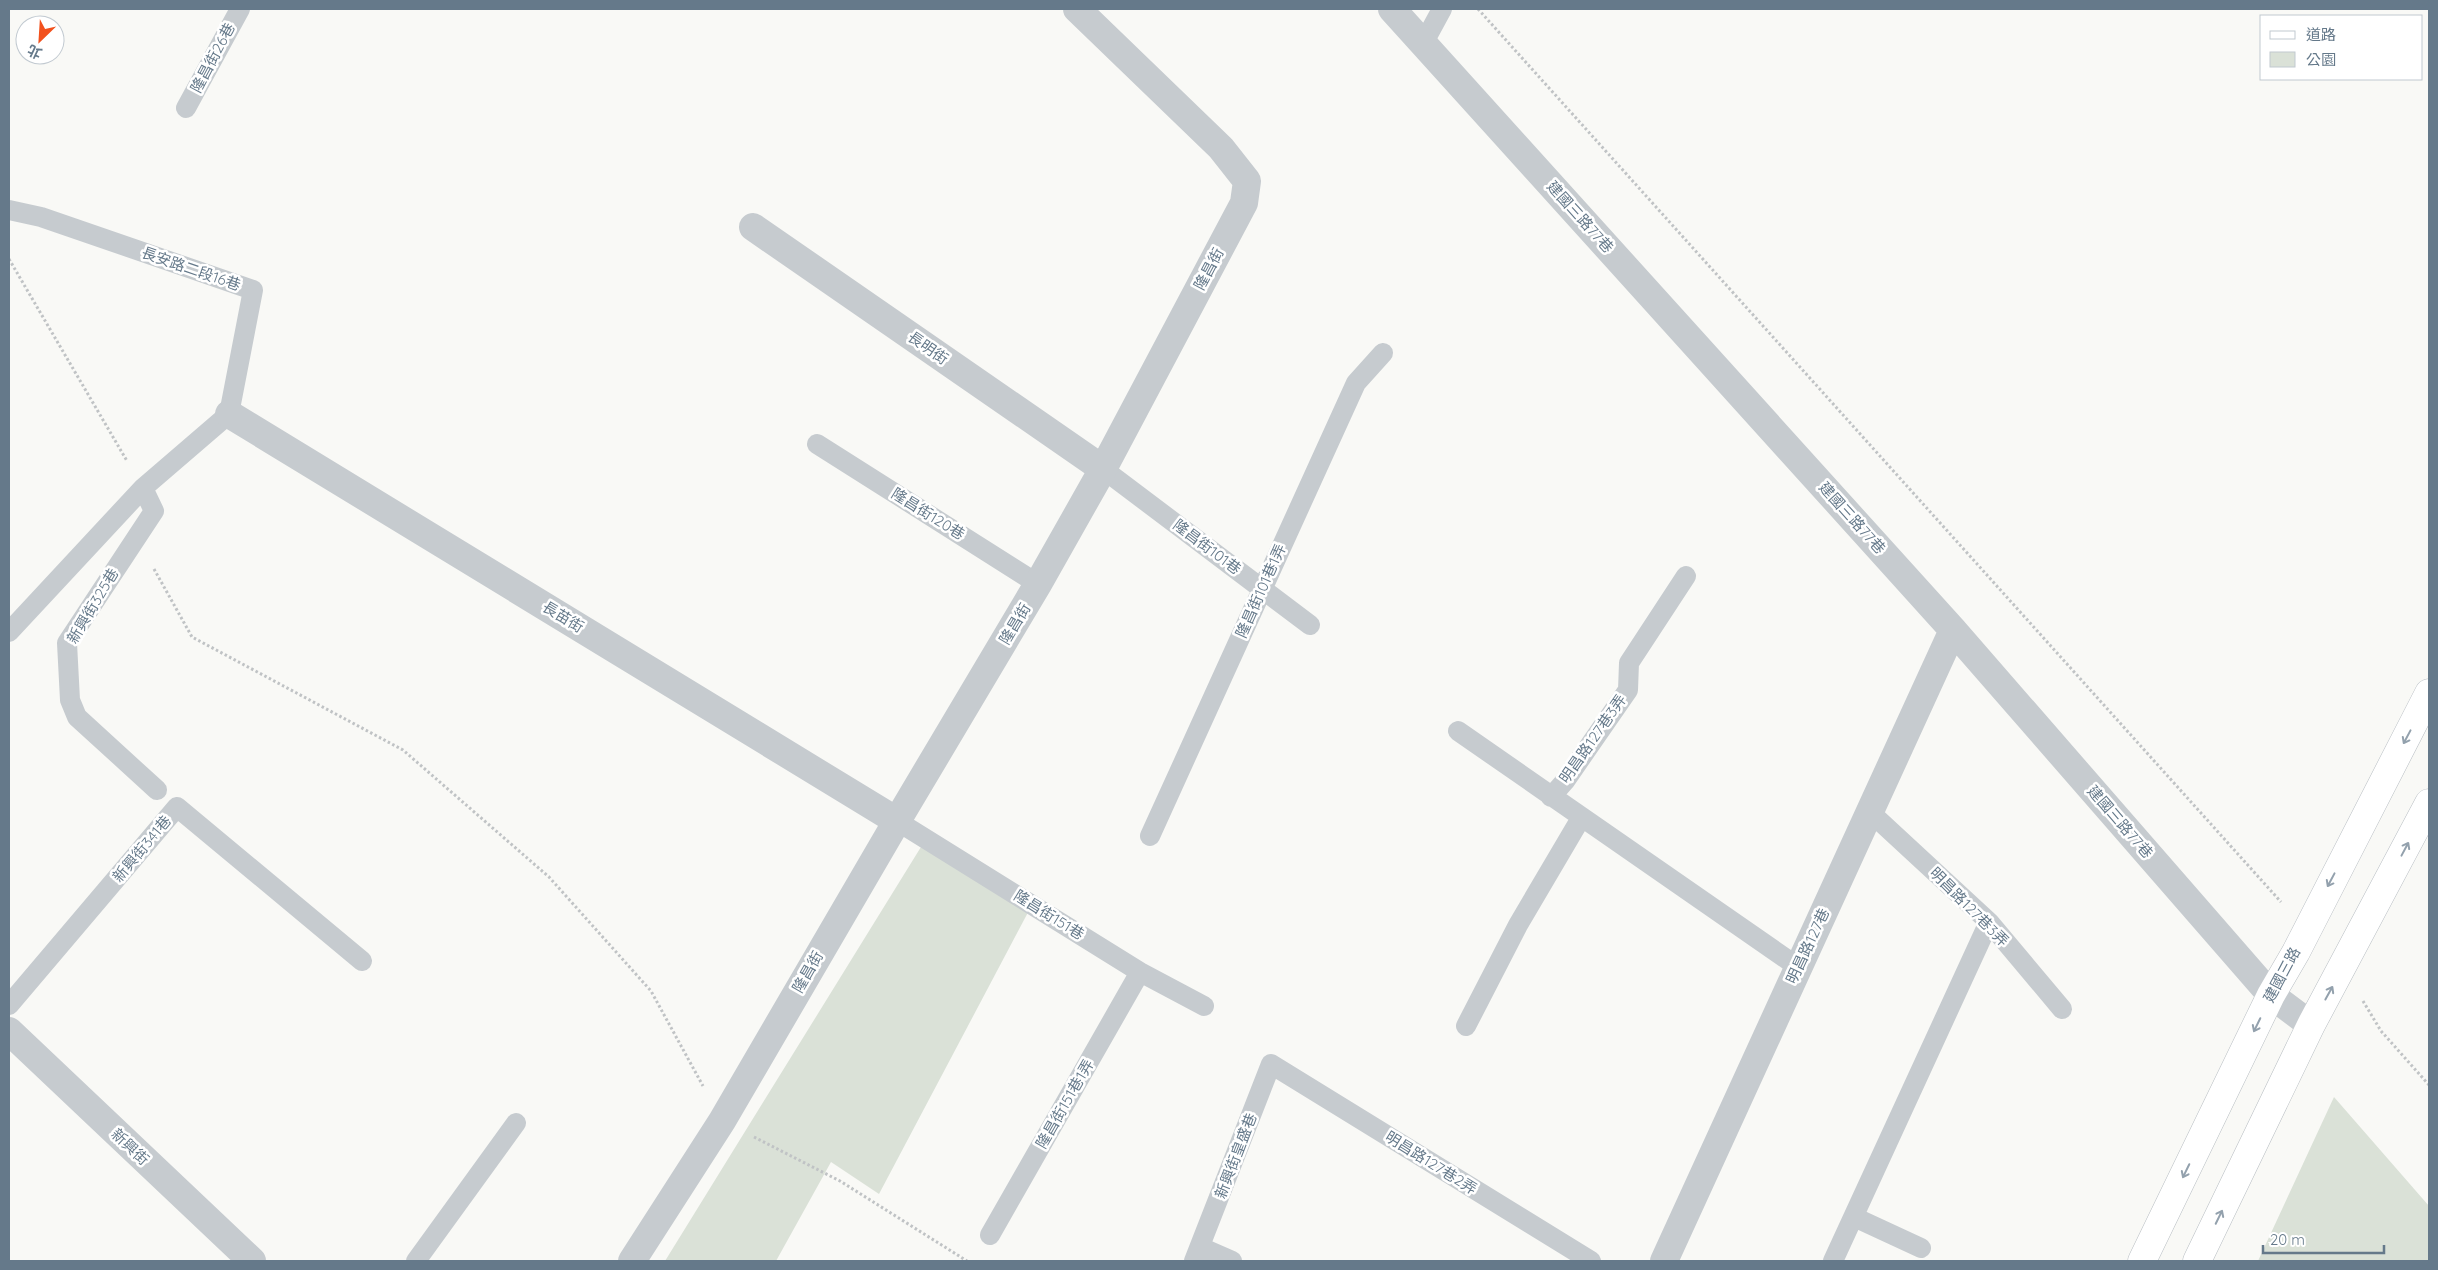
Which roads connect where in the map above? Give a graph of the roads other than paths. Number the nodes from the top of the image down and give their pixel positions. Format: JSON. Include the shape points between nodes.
{"nodes":[{"id":1,"x":240,"y":9,"type":"edge"},
{"id":2,"x":1077,"y":9,"type":"edge"},
{"id":3,"x":1392,"y":9,"type":"edge"},
{"id":4,"x":1442,"y":9,"type":"edge"},
{"id":5,"x":1423,"y":44,"type":"junction"},
{"id":6,"x":186,"y":108,"type":"dead end"},
{"id":7,"x":9,"y":210,"type":"edge"},
{"id":8,"x":753,"y":228,"type":"dead end"},
{"id":9,"x":1383,"y":353,"type":"dead end"},
{"id":10,"x":229,"y":414,"type":"junction"},
{"id":11,"x":817,"y":444,"type":"dead end"},
{"id":12,"x":1103,"y":470,"type":"junction"},
{"id":13,"x":142,"y":488,"type":"junction"},
{"id":14,"x":1686,"y":576,"type":"dead end"},
{"id":15,"x":1038,"y":584,"type":"junction"},
{"id":16,"x":1263,"y":588,"type":"junction"},
{"id":17,"x":1310,"y":625,"type":"dead end"},
{"id":18,"x":1953,"y":630,"type":"junction"},
{"id":19,"x":9,"y":632,"type":"edge"},
{"id":20,"x":2429,"y":693,"type":"edge"},
{"id":21,"x":1458,"y":731,"type":"dead end"},
{"id":22,"x":157,"y":790,"type":"dead end"},
{"id":23,"x":1551,"y":797,"type":"junction"},
{"id":24,"x":2429,"y":803,"type":"edge"},
{"id":25,"x":1870,"y":812,"type":"junction"},
{"id":26,"x":1581,"y":818,"type":"junction"},
{"id":27,"x":897,"y":821,"type":"junction"},
{"id":28,"x":1150,"y":836,"type":"dead end"},
{"id":29,"x":1989,"y":922,"type":"junction"},
{"id":30,"x":362,"y":961,"type":"dead end"},
{"id":31,"x":1798,"y":968,"type":"junction"},
{"id":32,"x":1140,"y":972,"type":"junction"},
{"id":33,"x":2271,"y":995,"type":"junction"},
{"id":34,"x":9,"y":1005,"type":"edge"},
{"id":35,"x":1204,"y":1006,"type":"dead end"},
{"id":36,"x":2062,"y":1009,"type":"dead end"},
{"id":37,"x":2311,"y":1025,"type":"junction"},
{"id":38,"x":1466,"y":1026,"type":"dead end"},
{"id":39,"x":9,"y":1031,"type":"edge"},
{"id":40,"x":1271,"y":1064,"type":"joint"},
{"id":41,"x":516,"y":1123,"type":"dead end"},
{"id":42,"x":1854,"y":1218,"type":"junction"},
{"id":43,"x":990,"y":1235,"type":"dead end"},
{"id":44,"x":1921,"y":1248,"type":"dead end"},
{"id":45,"x":1197,"y":1254,"type":"edge"},
{"id":46,"x":246,"y":1260,"type":"edge"},
{"id":47,"x":416,"y":1261,"type":"edge"},
{"id":48,"x":632,"y":1261,"type":"edge"},
{"id":49,"x":1232,"y":1261,"type":"edge"},
{"id":50,"x":1591,"y":1261,"type":"edge"},
{"id":51,"x":1664,"y":1261,"type":"edge"},
{"id":52,"x":1833,"y":1261,"type":"edge"},
{"id":53,"x":2142,"y":1261,"type":"edge"},
{"id":54,"x":2198,"y":1261,"type":"edge"}],
"edges":[{"from":1,"to":6,"type":"lane","name":"隆昌街26巷"},
{"from":2,"to":12,"type":"street","name":"隆昌街","via":[[1221,148],[1247,181],[1244,203]]},
{"from":3,"to":5,"type":"street","name":"建國三路77巷"},
{"from":4,"to":5,"type":"lane"},
{"from":5,"to":18,"type":"street","name":"建國三路77巷"},
{"from":7,"to":10,"type":"lane","name":"長安路二段16巷","via":[[40,217],[253,290]]},
{"from":8,"to":12,"type":"street","name":"長明街"},
{"from":9,"to":16,"type":"lane","name":"隆昌街101巷1弄","via":[[1356,383]]},
{"from":10,"to":13,"type":"lane"},
{"from":10,"to":27,"type":"street","name":"長苗街"},
{"from":11,"to":15,"type":"lane","name":"隆昌街120巷"},
{"from":12,"to":15,"type":"street","name":"隆昌街"},
{"from":12,"to":16,"type":"lane","name":"隆昌街101巷"},
{"from":13,"to":19,"type":"lane"},
{"from":13,"to":22,"type":"lane","name":"新興街325巷","via":[[154,511],[67,643],[70,700],[77,717]]},
{"from":14,"to":23,"type":"lane","name":"明昌路127巷3弄","via":[[1629,663],[1628,690],[1565,782]]},
{"from":15,"to":27,"type":"street","name":"隆昌街"},
{"from":16,"to":17,"type":"lane","name":"隆昌街101巷"},
{"from":16,"to":28,"type":"lane","name":"隆昌街101巷1弄"},
{"from":18,"to":25,"type":"street","name":"明昌路127巷"},
{"from":18,"to":33,"type":"street","name":"建國三路77巷"},
{"from":20,"to":33,"type":"street","name":"建國三路","one_way":true},
{"from":21,"to":23,"type":"lane","name":"明昌路127巷3弄"},
{"from":23,"to":26,"type":"lane","name":"明昌路127巷3弄"},
{"from":37,"to":24,"type":"street","one_way":true},
{"from":25,"to":29,"type":"lane","name":"明昌路127巷3弄"},
{"from":25,"to":31,"type":"street","name":"明昌路127巷"},
{"from":26,"to":31,"type":"lane","name":"明昌路127巷3弄"},
{"from":26,"to":38,"type":"lane","via":[[1518,925]]},
{"from":27,"to":32,"type":"lane","name":"隆昌街151巷"},
{"from":27,"to":48,"type":"street","name":"隆昌街","via":[[722,1121]]},
{"from":29,"to":36,"type":"lane","name":"明昌路127巷3弄"},
{"from":29,"to":42,"type":"lane"},
{"from":30,"to":34,"type":"lane","name":"新興街341巷","via":[[177,807]]},
{"from":31,"to":51,"type":"street","name":"明昌路127巷"},
{"from":32,"to":35,"type":"lane","name":"隆昌街151巷"},
{"from":32,"to":43,"type":"lane","name":"隆昌街151巷1弄"},
{"from":33,"to":37,"type":"street","name":"建國三路77巷"},
{"from":33,"to":53,"type":"street","name":"建國三路","one_way":true},
{"from":54,"to":37,"type":"street","one_way":true},
{"from":39,"to":46,"type":"street","name":"新興街"},
{"from":40,"to":45,"type":"lane","name":"新興街皇盛巷"},
{"from":40,"to":50,"type":"lane","name":"明昌路127巷2弄"},
{"from":41,"to":47,"type":"lane"},
{"from":42,"to":44,"type":"lane"},
{"from":42,"to":52,"type":"lane"},
{"from":45,"to":49,"type":"lane","name":"新興街皇盛巷"}]}
